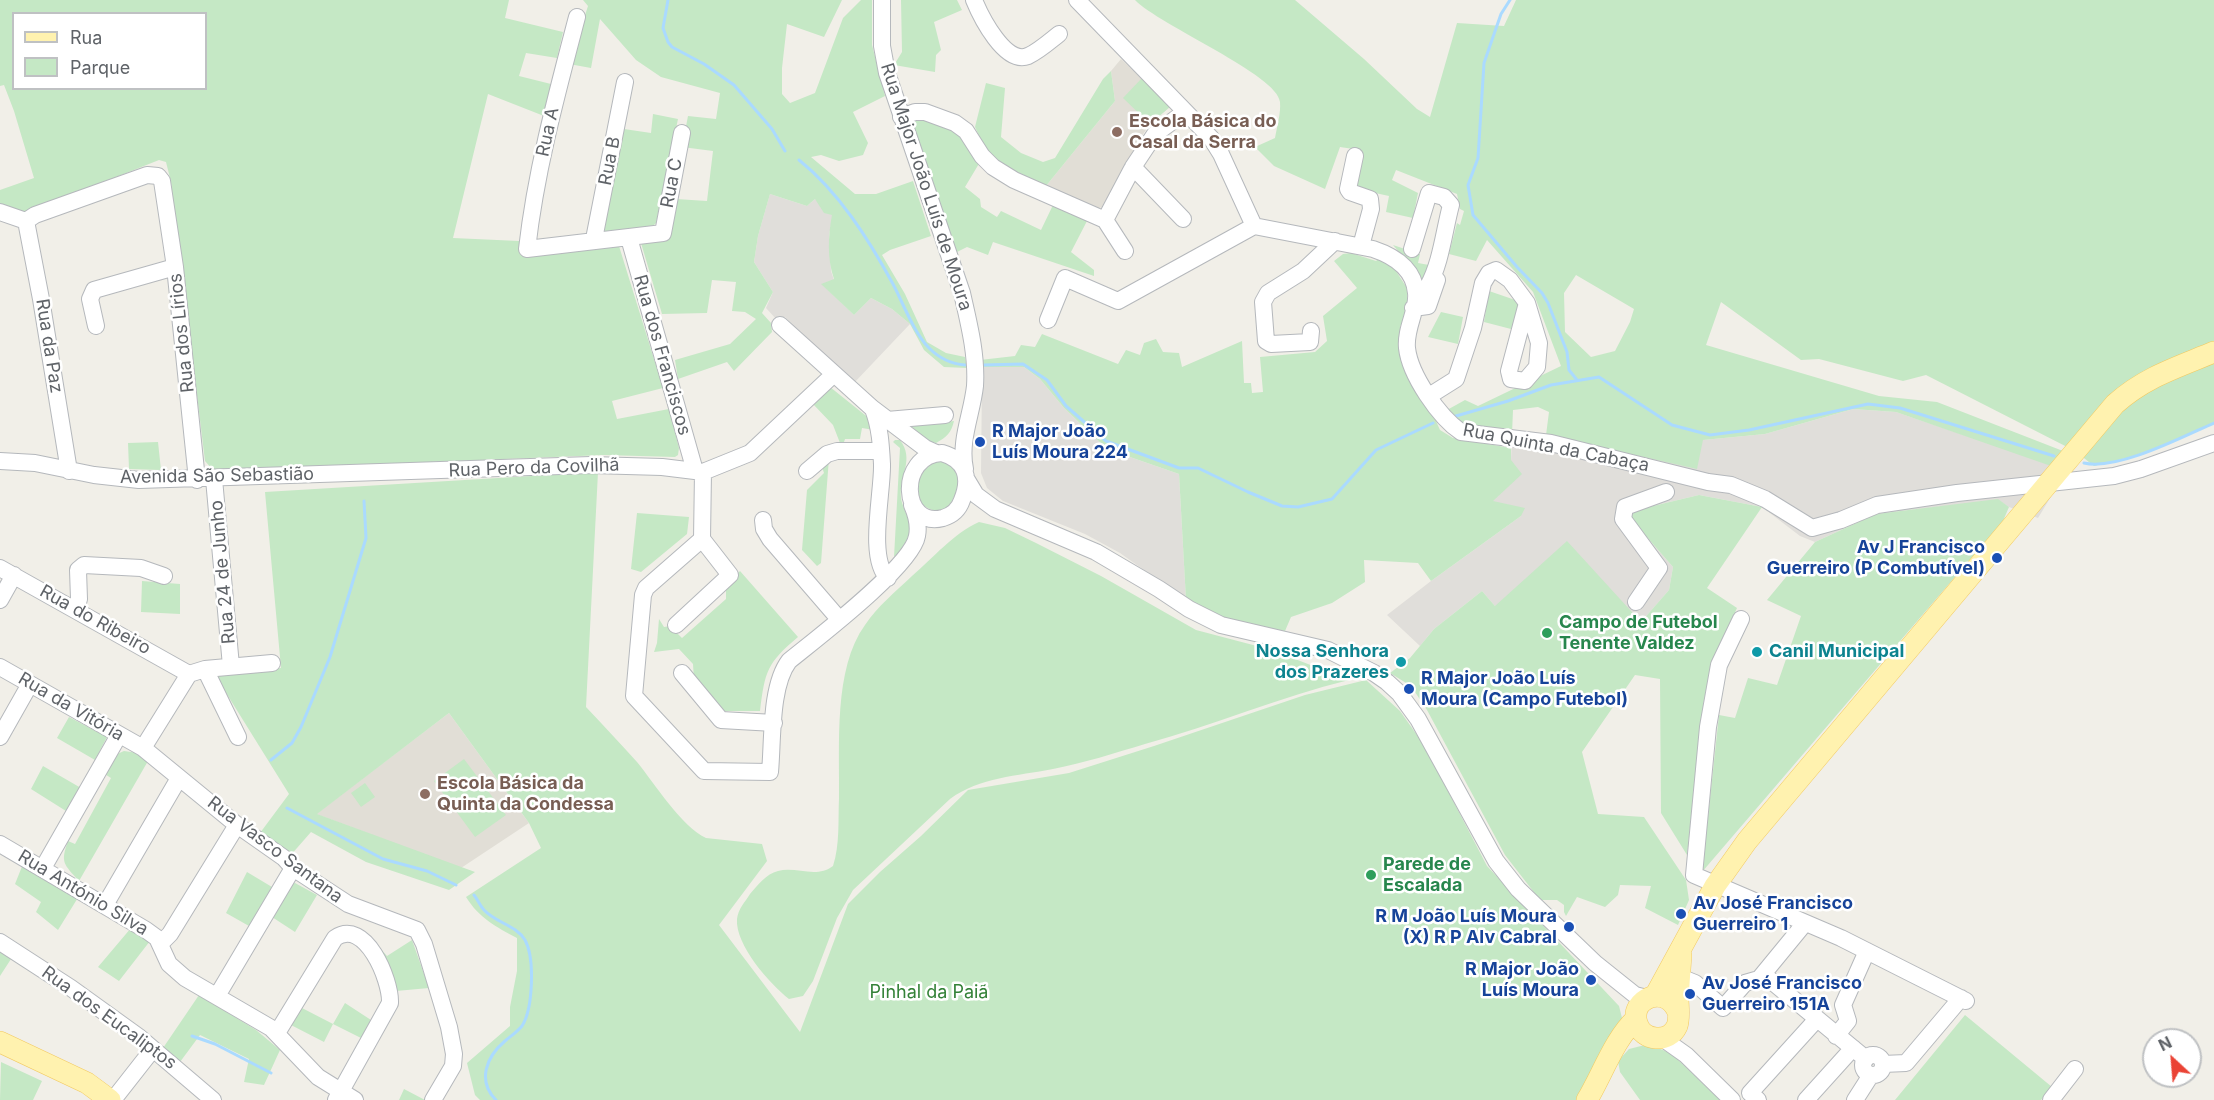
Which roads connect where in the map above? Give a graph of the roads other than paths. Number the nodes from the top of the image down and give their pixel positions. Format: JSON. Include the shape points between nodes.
{"nodes":[{"id":1,"x":882,"y":0,"type":"edge"},
{"id":2,"x":974,"y":0,"type":"edge"},
{"id":3,"x":1077,"y":0,"type":"edge"},
{"id":4,"x":576,"y":17,"type":"dead end"},
{"id":5,"x":1059,"y":34,"type":"dead end"},
{"id":6,"x":625,"y":82,"type":"dead end"},
{"id":7,"x":1185,"y":112,"type":"junction"},
{"id":8,"x":902,"y":117,"type":"junction"},
{"id":9,"x":682,"y":134,"type":"dead end"},
{"id":10,"x":1355,"y":156,"type":"dead end"},
{"id":11,"x":1133,"y":167,"type":"junction"},
{"id":12,"x":0,"y":212,"type":"edge"},
{"id":13,"x":1183,"y":219,"type":"dead end"},
{"id":14,"x":1105,"y":220,"type":"junction"},
{"id":15,"x":26,"y":221,"type":"junction"},
{"id":16,"x":1254,"y":226,"type":"junction"},
{"id":17,"x":629,"y":238,"type":"junction"},
{"id":18,"x":594,"y":239,"type":"junction"},
{"id":19,"x":1335,"y":241,"type":"junction"},
{"id":20,"x":1361,"y":246,"type":"junction"},
{"id":21,"x":1412,"y":249,"type":"dead end"},
{"id":22,"x":1125,"y":252,"type":"dead end"},
{"id":23,"x":175,"y":267,"type":"junction"},
{"id":24,"x":1415,"y":301,"type":"junction"},
{"id":25,"x":1527,"y":303,"type":"dead end"},
{"id":26,"x":1048,"y":320,"type":"dead end"},
{"id":27,"x":780,"y":325,"type":"dead end"},
{"id":28,"x":96,"y":326,"type":"dead end"},
{"id":29,"x":1311,"y":331,"type":"dead end"},
{"id":30,"x":2214,"y":352,"type":"edge"},
{"id":31,"x":834,"y":374,"type":"junction"},
{"id":32,"x":1429,"y":396,"type":"junction"},
{"id":33,"x":872,"y":408,"type":"junction"},
{"id":34,"x":970,"y":409,"type":"junction"},
{"id":35,"x":945,"y":415,"type":"dead end"},
{"id":36,"x":893,"y":425,"type":"junction"},
{"id":37,"x":2214,"y":442,"type":"edge"},
{"id":38,"x":880,"y":451,"type":"junction"},
{"id":39,"x":939,"y":453,"type":"junction"},
{"id":40,"x":1,"y":459,"type":"edge"},
{"id":41,"x":69,"y":471,"type":"junction"},
{"id":42,"x":699,"y":471,"type":"junction"},
{"id":43,"x":807,"y":471,"type":"dead end"},
{"id":44,"x":914,"y":472,"type":"junction"},
{"id":45,"x":364,"y":473,"type":"joint"},
{"id":46,"x":966,"y":475,"type":"junction"},
{"id":47,"x":214,"y":479,"type":"junction"},
{"id":48,"x":197,"y":480,"type":"junction"},
{"id":49,"x":2048,"y":484,"type":"junction"},
{"id":50,"x":1666,"y":492,"type":"dead end"},
{"id":51,"x":912,"y":505,"type":"junction"},
{"id":52,"x":995,"y":508,"type":"junction"},
{"id":53,"x":950,"y":515,"type":"junction"},
{"id":54,"x":763,"y":520,"type":"dead end"},
{"id":55,"x":917,"y":537,"type":"junction"},
{"id":56,"x":702,"y":539,"type":"junction"},
{"id":57,"x":7,"y":571,"type":"edge"},
{"id":58,"x":164,"y":576,"type":"dead end"},
{"id":59,"x":888,"y":578,"type":"junction"},
{"id":60,"x":0,"y":600,"type":"edge"},
{"id":61,"x":1636,"y":602,"type":"dead end"},
{"id":62,"x":76,"y":609,"type":"junction"},
{"id":63,"x":839,"y":619,"type":"junction"},
{"id":64,"x":1741,"y":619,"type":"dead end"},
{"id":65,"x":676,"y":625,"type":"dead end"},
{"id":66,"x":272,"y":663,"type":"dead end"},
{"id":67,"x":231,"y":666,"type":"junction"},
{"id":68,"x":0,"y":667,"type":"edge"},
{"id":69,"x":197,"y":672,"type":"junction"},
{"id":70,"x":682,"y":674,"type":"dead end"},
{"id":71,"x":30,"y":684,"type":"junction"},
{"id":72,"x":774,"y":723,"type":"junction"},
{"id":73,"x":119,"y":735,"type":"junction"},
{"id":74,"x":0,"y":737,"type":"edge"},
{"id":75,"x":238,"y":737,"type":"dead end"},
{"id":76,"x":143,"y":748,"type":"junction"},
{"id":77,"x":179,"y":778,"type":"junction"},
{"id":78,"x":237,"y":825,"type":"junction"},
{"id":79,"x":0,"y":844,"type":"edge"},
{"id":80,"x":43,"y":868,"type":"junction"},
{"id":81,"x":293,"y":868,"type":"junction"},
{"id":82,"x":1715,"y":886,"type":"junction"},
{"id":83,"x":105,"y":905,"type":"junction"},
{"id":84,"x":1805,"y":923,"type":"junction"},
{"id":85,"x":0,"y":942,"type":"edge"},
{"id":86,"x":160,"y":944,"type":"junction"},
{"id":87,"x":1682,"y":946,"type":"junction"},
{"id":88,"x":1867,"y":951,"type":"junction"},
{"id":89,"x":1763,"y":974,"type":"junction"},
{"id":90,"x":1680,"y":977,"type":"junction"},
{"id":91,"x":217,"y":996,"type":"junction"},
{"id":92,"x":1678,"y":1015,"type":"junction"},
{"id":93,"x":1647,"y":1017,"type":"junction"},
{"id":94,"x":1816,"y":1019,"type":"junction"},
{"id":95,"x":277,"y":1033,"type":"junction"},
{"id":96,"x":1836,"y":1036,"type":"junction"},
{"id":97,"x":0,"y":1042,"type":"edge"},
{"id":98,"x":153,"y":1049,"type":"junction"},
{"id":99,"x":1868,"y":1062,"type":"junction"},
{"id":100,"x":2075,"y":1069,"type":"dead end"},
{"id":101,"x":1703,"y":1073,"type":"junction"},
{"id":102,"x":344,"y":1097,"type":"edge"},
{"id":103,"x":111,"y":1100,"type":"edge"},
{"id":104,"x":213,"y":1100,"type":"edge"},
{"id":105,"x":433,"y":1100,"type":"edge"},
{"id":106,"x":1587,"y":1100,"type":"edge"},
{"id":107,"x":1732,"y":1100,"type":"edge"},
{"id":108,"x":1758,"y":1100,"type":"edge"},
{"id":109,"x":1806,"y":1100,"type":"edge"},
{"id":110,"x":1855,"y":1100,"type":"edge"},
{"id":111,"x":2051,"y":1100,"type":"edge"}],
"edges":[{"from":1,"to":8,"type":"street","name":"Rua Major João Luís de Moura","via":[[884,58]]},
{"from":2,"to":5,"type":"street","via":[[987,27],[1016,57],[1029,55]]},
{"from":3,"to":7,"type":"street"},
{"from":4,"to":18,"type":"street","name":"Rua A","via":[[551,116],[531,214],[528,249]]},
{"from":6,"to":18,"type":"street","name":"Rua B"},
{"from":7,"to":11,"type":"street","via":[[1155,134]]},
{"from":7,"to":16,"type":"street","via":[[1221,154]]},
{"from":8,"to":14,"type":"street","via":[[925,112],[955,123],[1000,172]]},
{"from":8,"to":34,"type":"street","name":"Rua Major João Luís de Moura","via":[[969,323],[975,360]]},
{"from":9,"to":17,"type":"street","name":"Rua C","via":[[663,233]]},
{"from":10,"to":20,"type":"street","via":[[1347,189],[1370,200],[1371,209]]},
{"from":11,"to":13,"type":"street"},
{"from":11,"to":14,"type":"street"},
{"from":12,"to":15,"type":"street"},
{"from":14,"to":22,"type":"street"},
{"from":15,"to":23,"type":"street","name":"Rua dos Lírios","via":[[147,175],[158,176],[164,186]]},
{"from":15,"to":41,"type":"street","name":"Rua da Paz"},
{"from":16,"to":19,"type":"street"},
{"from":16,"to":26,"type":"street","via":[[1118,301],[1065,278]]},
{"from":17,"to":18,"type":"street"},
{"from":17,"to":42,"type":"street","name":"Rua dos Franciscos"},
{"from":19,"to":20,"type":"street"},
{"from":19,"to":29,"type":"street","via":[[1263,302],[1266,341],[1310,342]]},
{"from":20,"to":24,"type":"street","via":[[1400,261],[1408,272]]},
{"from":21,"to":24,"type":"street","via":[[1429,193],[1444,198],[1451,205],[1438,255],[1436,285],[1428,306]]},
{"from":23,"to":28,"type":"street","via":[[94,290],[90,299]]},
{"from":23,"to":48,"type":"street","name":"Rua dos Lírios"},
{"from":24,"to":32,"type":"street","name":"Rua Quinta da Cabaça","via":[[1407,336],[1410,363]]},
{"from":25,"to":32,"type":"street","via":[[1510,280],[1496,270],[1489,273],[1456,378]]},
{"from":27,"to":31,"type":"street"},
{"from":30,"to":49,"type":"main road","via":[[2150,378],[2132,390],[2115,404]]},
{"from":31,"to":33,"type":"street"},
{"from":31,"to":42,"type":"street","via":[[750,453]]},
{"from":32,"to":49,"type":"street","name":"Rua Quinta da Cabaça","via":[[1450,425],[1461,432],[1551,444],[1708,482],[1731,484],[1765,499],[1812,528],[1877,505]]},
{"from":33,"to":36,"type":"street"},
{"from":33,"to":38,"type":"street","via":[[880,432]]},
{"from":34,"to":39,"type":"street","name":"Rua Major João Luís de Moura","via":[[955,441]]},
{"from":34,"to":46,"type":"street","name":"Rua Major João Luís de Moura","via":[[963,451]]},
{"from":35,"to":36,"type":"street"},
{"from":36,"to":39,"type":"street","via":[[925,448]]},
{"from":36,"to":44,"type":"street","via":[[911,449]]},
{"from":37,"to":49,"type":"street","name":"Rua Quinta da Cabaça","via":[[2132,472]]},
{"from":38,"to":43,"type":"street","via":[[833,452]]},
{"from":38,"to":59,"type":"street","via":[[878,553],[880,568]]},
{"from":39,"to":44,"type":"street","via":[[920,462]]},
{"from":39,"to":46,"type":"street","via":[[958,461]]},
{"from":40,"to":41,"type":"street","name":"Avenida São Sebastião"},
{"from":41,"to":48,"type":"street","name":"Avenida São Sebastião","via":[[139,480]]},
{"from":42,"to":45,"type":"street","name":"Rua Pero da Covilhã","via":[[591,465]]},
{"from":42,"to":56,"type":"street","name":"Rua dos Franciscos"},
{"from":44,"to":51,"type":"street","via":[[909,488]]},
{"from":45,"to":47,"type":"street","name":"Avenida São Sebastião"},
{"from":46,"to":52,"type":"street","via":[[976,495]]},
{"from":46,"to":53,"type":"street","via":[[963,498]]},
{"from":47,"to":48,"type":"street","name":"Avenida São Sebastião"},
{"from":47,"to":67,"type":"street","name":"Rua 24 de Junho"},
{"from":49,"to":82,"type":"main road","via":[[1747,841]]},
{"from":50,"to":61,"type":"street","via":[[1625,507],[1623,519],[1659,568]]},
{"from":51,"to":53,"type":"street","via":[[929,518]]},
{"from":51,"to":55,"type":"street"},
{"from":52,"to":53,"type":"street","via":[[972,508]]},
{"from":52,"to":93,"type":"street","via":[[1096,552],[1221,625],[1328,650],[1387,682],[1418,719],[1496,861],[1518,889],[1595,963],[1635,995]]},
{"from":53,"to":55,"type":"street"},
{"from":54,"to":63,"type":"street","via":[[770,539]]},
{"from":55,"to":59,"type":"street","via":[[909,554]]},
{"from":56,"to":65,"type":"street","via":[[730,575]]},
{"from":56,"to":72,"type":"street","via":[[646,588],[634,696],[704,771],[770,772]]},
{"from":57,"to":60,"type":"street"},
{"from":57,"to":62,"type":"street","name":"Rua do Ribeiro"},
{"from":58,"to":62,"type":"street","via":[[141,568],[84,565],[78,570]]},
{"from":59,"to":63,"type":"street"},
{"from":62,"to":69,"type":"street","name":"Rua do Ribeiro"},
{"from":63,"to":72,"type":"street","via":[[783,669]]},
{"from":64,"to":82,"type":"street","via":[[1719,665],[1708,727],[1694,875]]},
{"from":66,"to":67,"type":"street"},
{"from":67,"to":69,"type":"street"},
{"from":68,"to":71,"type":"street","name":"Rua da Vitória"},
{"from":69,"to":75,"type":"street"},
{"from":69,"to":76,"type":"street"},
{"from":70,"to":72,"type":"street","via":[[722,720]]},
{"from":71,"to":73,"type":"street","name":"Rua da Vitória"},
{"from":71,"to":74,"type":"street"},
{"from":73,"to":76,"type":"street","name":"Rua da Vitória"},
{"from":73,"to":80,"type":"street"},
{"from":76,"to":77,"type":"street","name":"Rua Vasco Santana"},
{"from":77,"to":78,"type":"street","name":"Rua Vasco Santana"},
{"from":77,"to":83,"type":"street"},
{"from":78,"to":81,"type":"street","name":"Rua Vasco Santana"},
{"from":78,"to":86,"type":"street"},
{"from":79,"to":80,"type":"street","name":"Rua António Silva"},
{"from":80,"to":83,"type":"street","name":"Rua António Silva"},
{"from":81,"to":91,"type":"street"},
{"from":81,"to":105,"type":"street","name":"Rua Vasco Santana","via":[[348,904],[417,930],[453,1041],[453,1066]]},
{"from":82,"to":84,"type":"street"},
{"from":82,"to":87,"type":"main road"},
{"from":83,"to":86,"type":"street","name":"Rua António Silva","via":[[146,930]]},
{"from":84,"to":88,"type":"street"},
{"from":84,"to":89,"type":"street"},
{"from":85,"to":98,"type":"street","name":"Rua dos Eucaliptos","via":[[140,1036]]},
{"from":86,"to":91,"type":"street","name":"Rua António Silva","via":[[172,968]]},
{"from":87,"to":90,"type":"main road"},
{"from":87,"to":93,"type":"main road"},
{"from":88,"to":96,"type":"street","via":[[1843,1005],[1848,1021]]},
{"from":88,"to":99,"type":"street","via":[[1963,1000],[1906,1063]]},
{"from":89,"to":90,"type":"street","via":[[1760,979],[1745,983],[1724,1008],[1695,983]]},
{"from":89,"to":94,"type":"street"},
{"from":90,"to":92,"type":"main road"},
{"from":91,"to":95,"type":"street","name":"Rua António Silva"},
{"from":92,"to":93,"type":"main road","via":[[1673,1031]]},
{"from":92,"to":93,"type":"main road","via":[[1676,1006],[1667,998]]},
{"from":92,"to":101,"type":"street","via":[[1687,1046]]},
{"from":93,"to":101,"type":"street"},
{"from":93,"to":106,"type":"main road","via":[[1628,1045],[1606,1067]]},
{"from":94,"to":96,"type":"street"},
{"from":94,"to":108,"type":"street","via":[[1750,1093]]},
{"from":95,"to":102,"type":"street","name":"Rua António Silva","via":[[303,1063]]},
{"from":95,"to":102,"type":"street","via":[[335,938],[349,934],[364,942],[384,974],[390,1003]]},
{"from":96,"to":99,"type":"street"},
{"from":97,"to":103,"type":"main road","via":[[87,1083]]},
{"from":98,"to":103,"type":"street"},
{"from":98,"to":104,"type":"street","name":"Rua dos Eucaliptos"},
{"from":99,"to":109,"type":"street"},
{"from":99,"to":110,"type":"street"},
{"from":100,"to":111,"type":"street"},
{"from":101,"to":107,"type":"street"}]}
